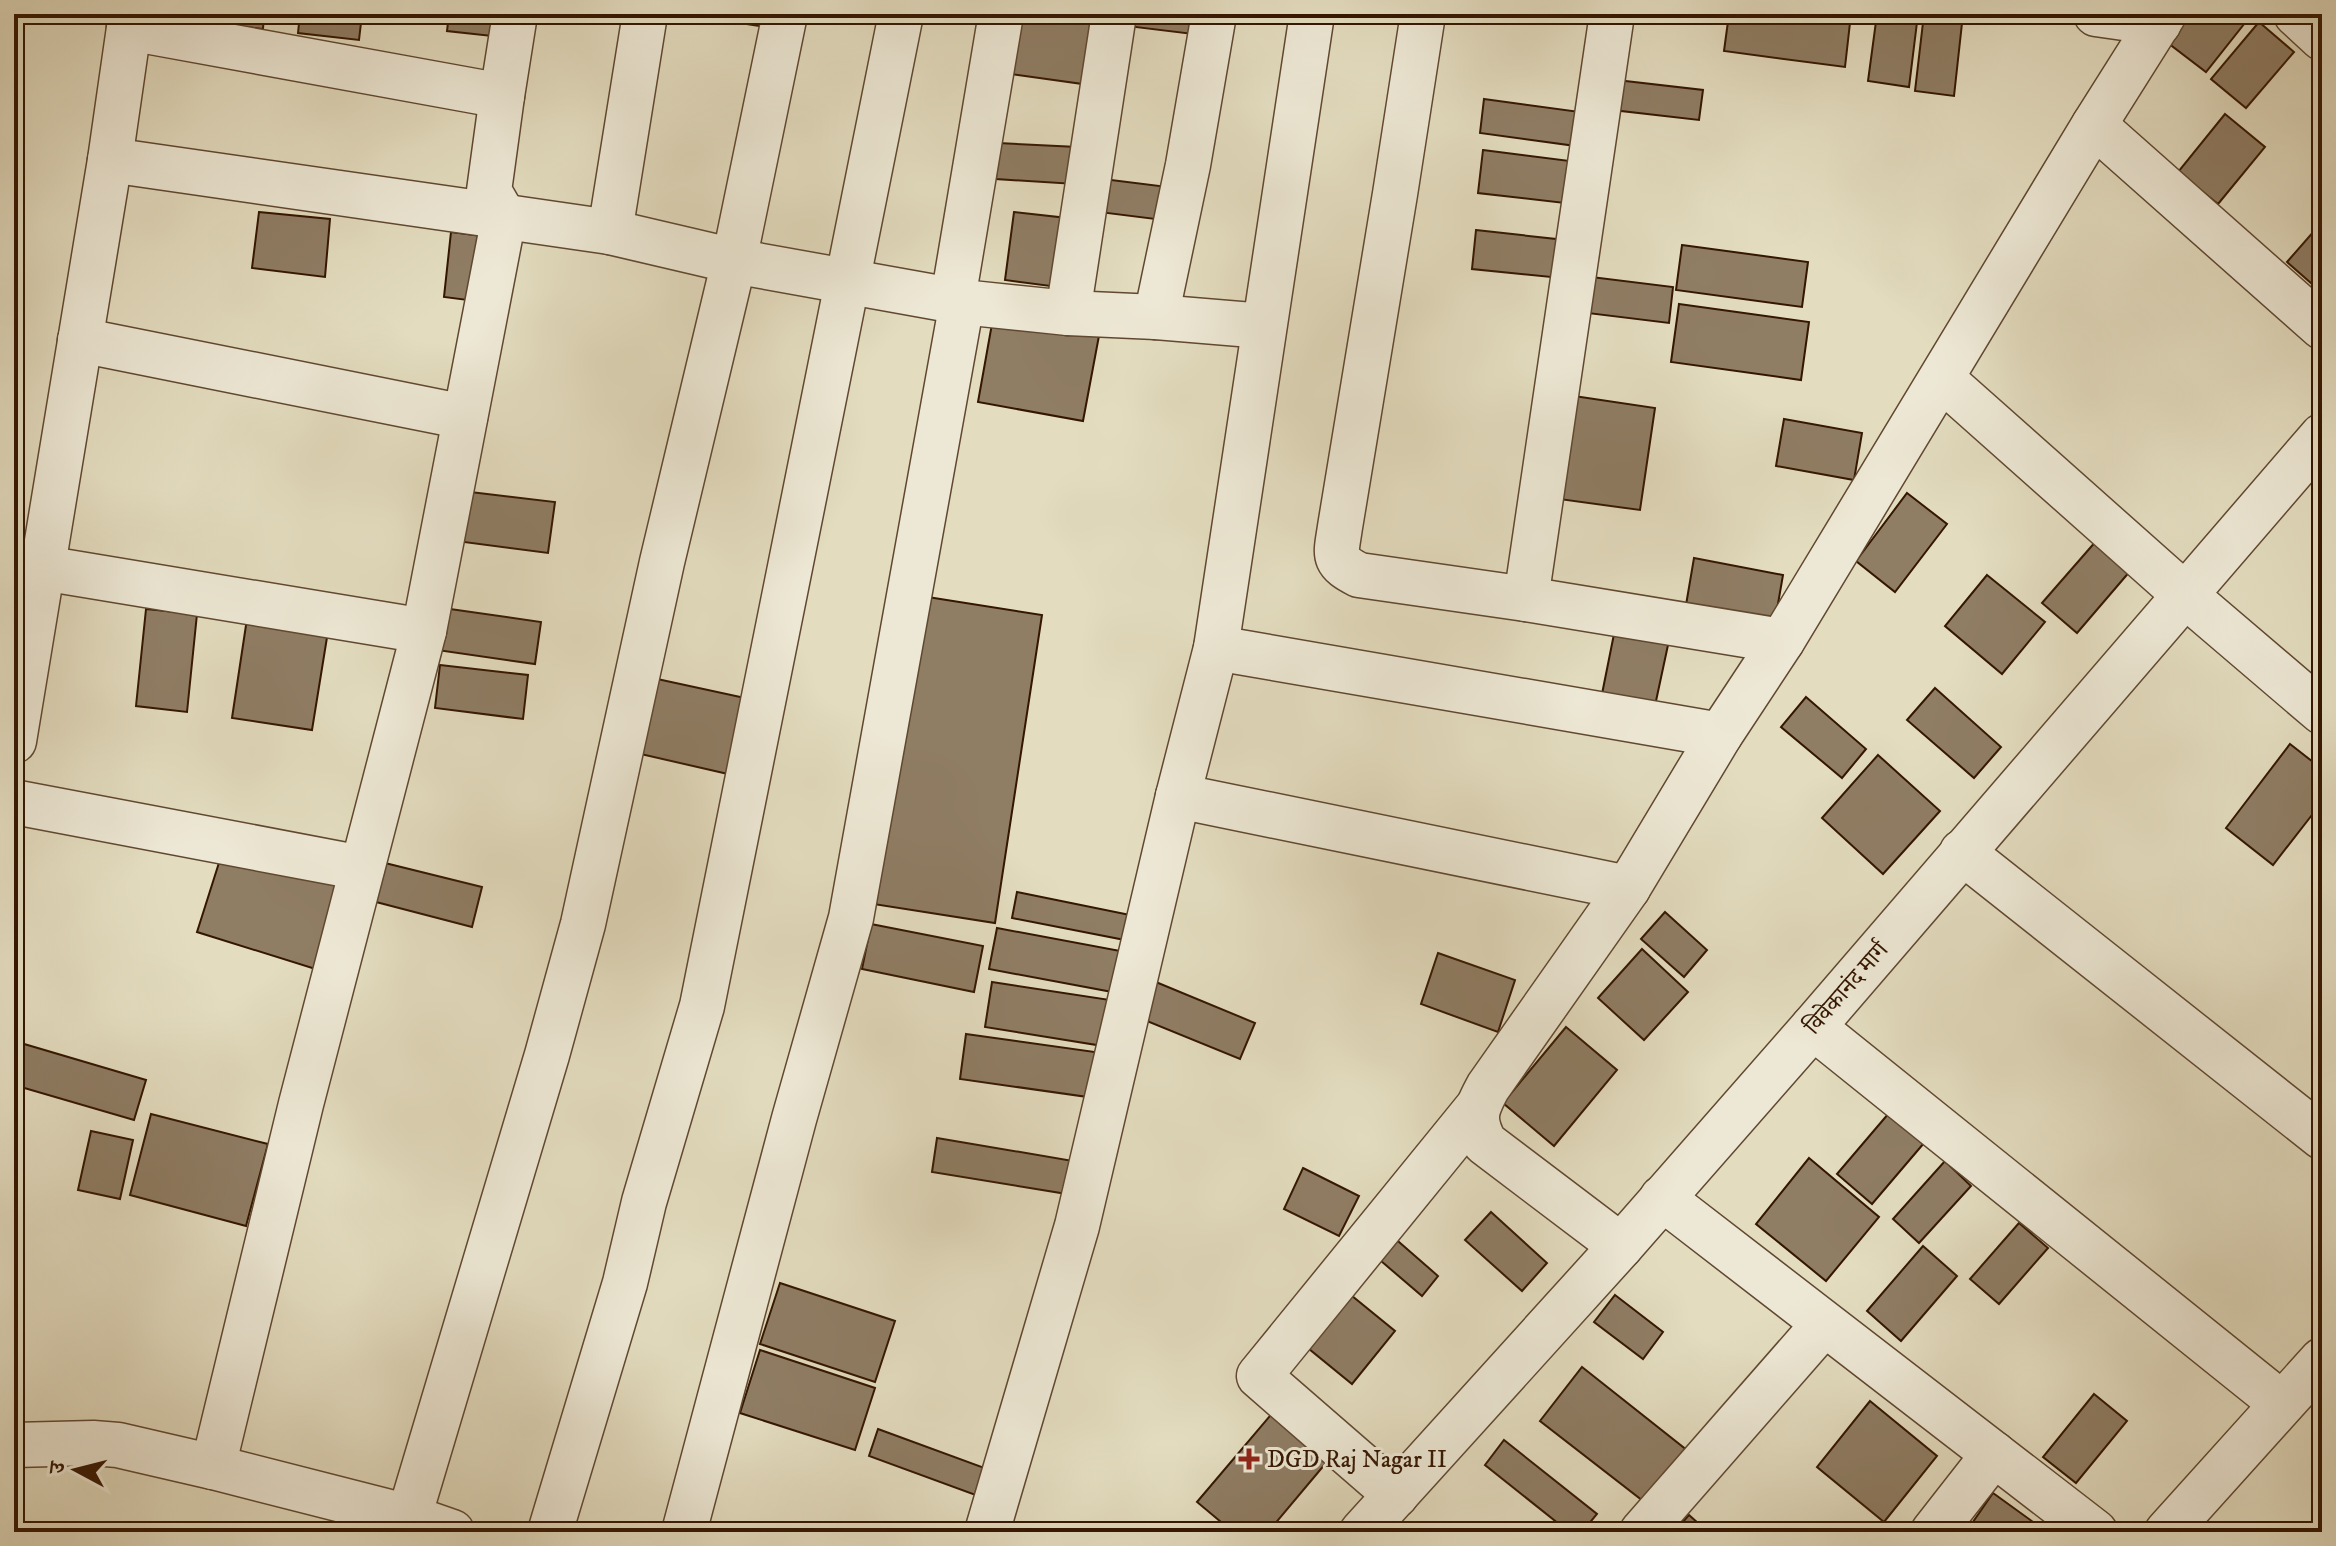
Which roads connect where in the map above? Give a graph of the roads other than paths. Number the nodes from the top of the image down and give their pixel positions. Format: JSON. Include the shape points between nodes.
{"nodes":[{"id":1,"x":515,"y":14,"type":"edge"},
{"id":2,"x":645,"y":14,"type":"edge"},
{"id":3,"x":785,"y":14,"type":"edge"},
{"id":4,"x":901,"y":14,"type":"edge"},
{"id":5,"x":1001,"y":14,"type":"edge"},
{"id":6,"x":1114,"y":14,"type":"edge"},
{"id":7,"x":1214,"y":14,"type":"edge"},
{"id":8,"x":1312,"y":14,"type":"edge"},
{"id":9,"x":1423,"y":14,"type":"edge"},
{"id":10,"x":1612,"y":14,"type":"edge"},
{"id":11,"x":2096,"y":14,"type":"edge"},
{"id":12,"x":2296,"y":14,"type":"edge"},
{"id":13,"x":2162,"y":18,"type":"edge"},
{"id":14,"x":130,"y":21,"type":"edge"},
{"id":15,"x":2322,"y":38,"type":"edge"},
{"id":16,"x":502,"y":96,"type":"junction"},
{"id":17,"x":2094,"y":125,"type":"junction"},
{"id":18,"x":110,"y":160,"type":"junction"},
{"id":19,"x":504,"y":217,"type":"junction"},
{"id":20,"x":610,"y":232,"type":"junction"},
{"id":21,"x":734,"y":261,"type":"junction"},
{"id":22,"x":847,"y":282,"type":"junction"},
{"id":23,"x":958,"y":300,"type":"junction"},
{"id":24,"x":1068,"y":313,"type":"junction"},
{"id":25,"x":1156,"y":317,"type":"junction"},
{"id":26,"x":1264,"y":326,"type":"junction"},
{"id":27,"x":2322,"y":327,"type":"edge"},
{"id":28,"x":80,"y":340,"type":"junction"},
{"id":29,"x":1942,"y":379,"type":"junction"},
{"id":30,"x":465,"y":417,"type":"junction"},
{"id":31,"x":2322,"y":436,"type":"edge"},
{"id":32,"x":43,"y":568,"type":"junction"},
{"id":33,"x":2185,"y":595,"type":"junction"},
{"id":34,"x":1526,"y":599,"type":"junction"},
{"id":35,"x":424,"y":631,"type":"junction"},
{"id":36,"x":1782,"y":641,"type":"junction"},
{"id":37,"x":1216,"y":648,"type":"junction"},
{"id":38,"x":2322,"y":712,"type":"edge"},
{"id":39,"x":1720,"y":735,"type":"junction"},
{"id":40,"x":14,"y":741,"type":"edge"},
{"id":41,"x":1178,"y":796,"type":"junction"},
{"id":42,"x":14,"y":802,"type":"edge"},
{"id":43,"x":1962,"y":852,"type":"junction"},
{"id":44,"x":362,"y":868,"type":"junction"},
{"id":45,"x":1628,"y":888,"type":"junction"},
{"id":46,"x":1813,"y":1027,"type":"junction"},
{"id":47,"x":1477,"y":1108,"type":"junction"},
{"id":48,"x":2322,"y":1137,"type":"edge"},
{"id":49,"x":1662,"y":1198,"type":"junction"},
{"id":50,"x":1621,"y":1246,"type":"junction"},
{"id":51,"x":1824,"y":1324,"type":"junction"},
{"id":52,"x":2322,"y":1360,"type":"edge"},
{"id":53,"x":2281,"y":1403,"type":"junction"},
{"id":54,"x":14,"y":1445,"type":"edge"},
{"id":55,"x":1994,"y":1454,"type":"junction"},
{"id":56,"x":213,"y":1467,"type":"junction"},
{"id":57,"x":1396,"y":1495,"type":"junction"},
{"id":58,"x":409,"y":1517,"type":"junction"},
{"id":59,"x":452,"y":1532,"type":"edge"},
{"id":60,"x":550,"y":1532,"type":"edge"},
{"id":61,"x":684,"y":1532,"type":"edge"},
{"id":62,"x":987,"y":1532,"type":"edge"},
{"id":63,"x":1362,"y":1532,"type":"edge"},
{"id":64,"x":1642,"y":1532,"type":"edge"},
{"id":65,"x":1933,"y":1532,"type":"edge"},
{"id":66,"x":2095,"y":1532,"type":"edge"},
{"id":67,"x":2167,"y":1532,"type":"edge"}],
"edges":[{"from":1,"to":16,"type":"street"},
{"from":2,"to":20,"type":"street"},
{"from":3,"to":21,"type":"street"},
{"from":4,"to":22,"type":"street"},
{"from":5,"to":23,"type":"street"},
{"from":6,"to":24,"type":"street"},
{"from":7,"to":25,"type":"street"},
{"from":8,"to":26,"type":"street"},
{"from":9,"to":34,"type":"street","via":[[1336,554],[1343,567],[1359,575]]},
{"from":10,"to":34,"type":"street"},
{"from":11,"to":13,"type":"street"},
{"from":12,"to":15,"type":"street"},
{"from":13,"to":17,"type":"street"},
{"from":14,"to":16,"type":"street"},
{"from":14,"to":18,"type":"street"},
{"from":16,"to":19,"type":"street","via":[[489,191]]},
{"from":17,"to":27,"type":"street"},
{"from":17,"to":29,"type":"street"},
{"from":18,"to":19,"type":"street"},
{"from":18,"to":28,"type":"street"},
{"from":19,"to":20,"type":"street"},
{"from":19,"to":30,"type":"street"},
{"from":20,"to":21,"type":"street"},
{"from":21,"to":22,"type":"street"},
{"from":21,"to":58,"type":"street","via":[[583,924]]},
{"from":22,"to":23,"type":"street"},
{"from":22,"to":60,"type":"street","via":[[702,1006]]},
{"from":23,"to":24,"type":"street"},
{"from":23,"to":61,"type":"street","via":[[851,918]]},
{"from":24,"to":25,"type":"street"},
{"from":25,"to":26,"type":"street"},
{"from":26,"to":37,"type":"street"},
{"from":28,"to":30,"type":"street"},
{"from":28,"to":32,"type":"street"},
{"from":29,"to":33,"type":"street"},
{"from":29,"to":36,"type":"street"},
{"from":30,"to":35,"type":"street"},
{"from":31,"to":33,"type":"street","name":"विवेकानंद मार्ग"},
{"from":32,"to":35,"type":"street"},
{"from":32,"to":40,"type":"street"},
{"from":33,"to":38,"type":"street"},
{"from":33,"to":43,"type":"street","name":"विवेकानंद मार्ग"},
{"from":34,"to":36,"type":"street"},
{"from":35,"to":44,"type":"street"},
{"from":36,"to":39,"type":"street"},
{"from":37,"to":39,"type":"street"},
{"from":37,"to":41,"type":"street"},
{"from":39,"to":45,"type":"street"},
{"from":41,"to":45,"type":"street"},
{"from":41,"to":62,"type":"street","via":[[1077,1226]]},
{"from":42,"to":44,"type":"street"},
{"from":43,"to":46,"type":"street","name":"विवेकानंद मार्ग"},
{"from":43,"to":48,"type":"street"},
{"from":44,"to":56,"type":"street"},
{"from":45,"to":47,"type":"street"},
{"from":46,"to":49,"type":"street","name":"विवेकानंद मार्ग"},
{"from":46,"to":53,"type":"street"},
{"from":47,"to":50,"type":"street","via":[[1477,1129],[1485,1143]]},
{"from":47,"to":57,"type":"street","via":[[1259,1376]]},
{"from":49,"to":50,"type":"street","name":"विवेकानंद मार्ग"},
{"from":49,"to":51,"type":"street"},
{"from":50,"to":57,"type":"street","name":"विवेकानंद मार्ग"},
{"from":51,"to":55,"type":"street"},
{"from":51,"to":64,"type":"street"},
{"from":52,"to":53,"type":"street"},
{"from":53,"to":67,"type":"street"},
{"from":54,"to":56,"type":"street","via":[[118,1445]]},
{"from":55,"to":65,"type":"street"},
{"from":55,"to":66,"type":"street"},
{"from":56,"to":58,"type":"street"},
{"from":57,"to":63,"type":"street","name":"विवेकानंद मार्ग"},
{"from":58,"to":59,"type":"street"}]}
